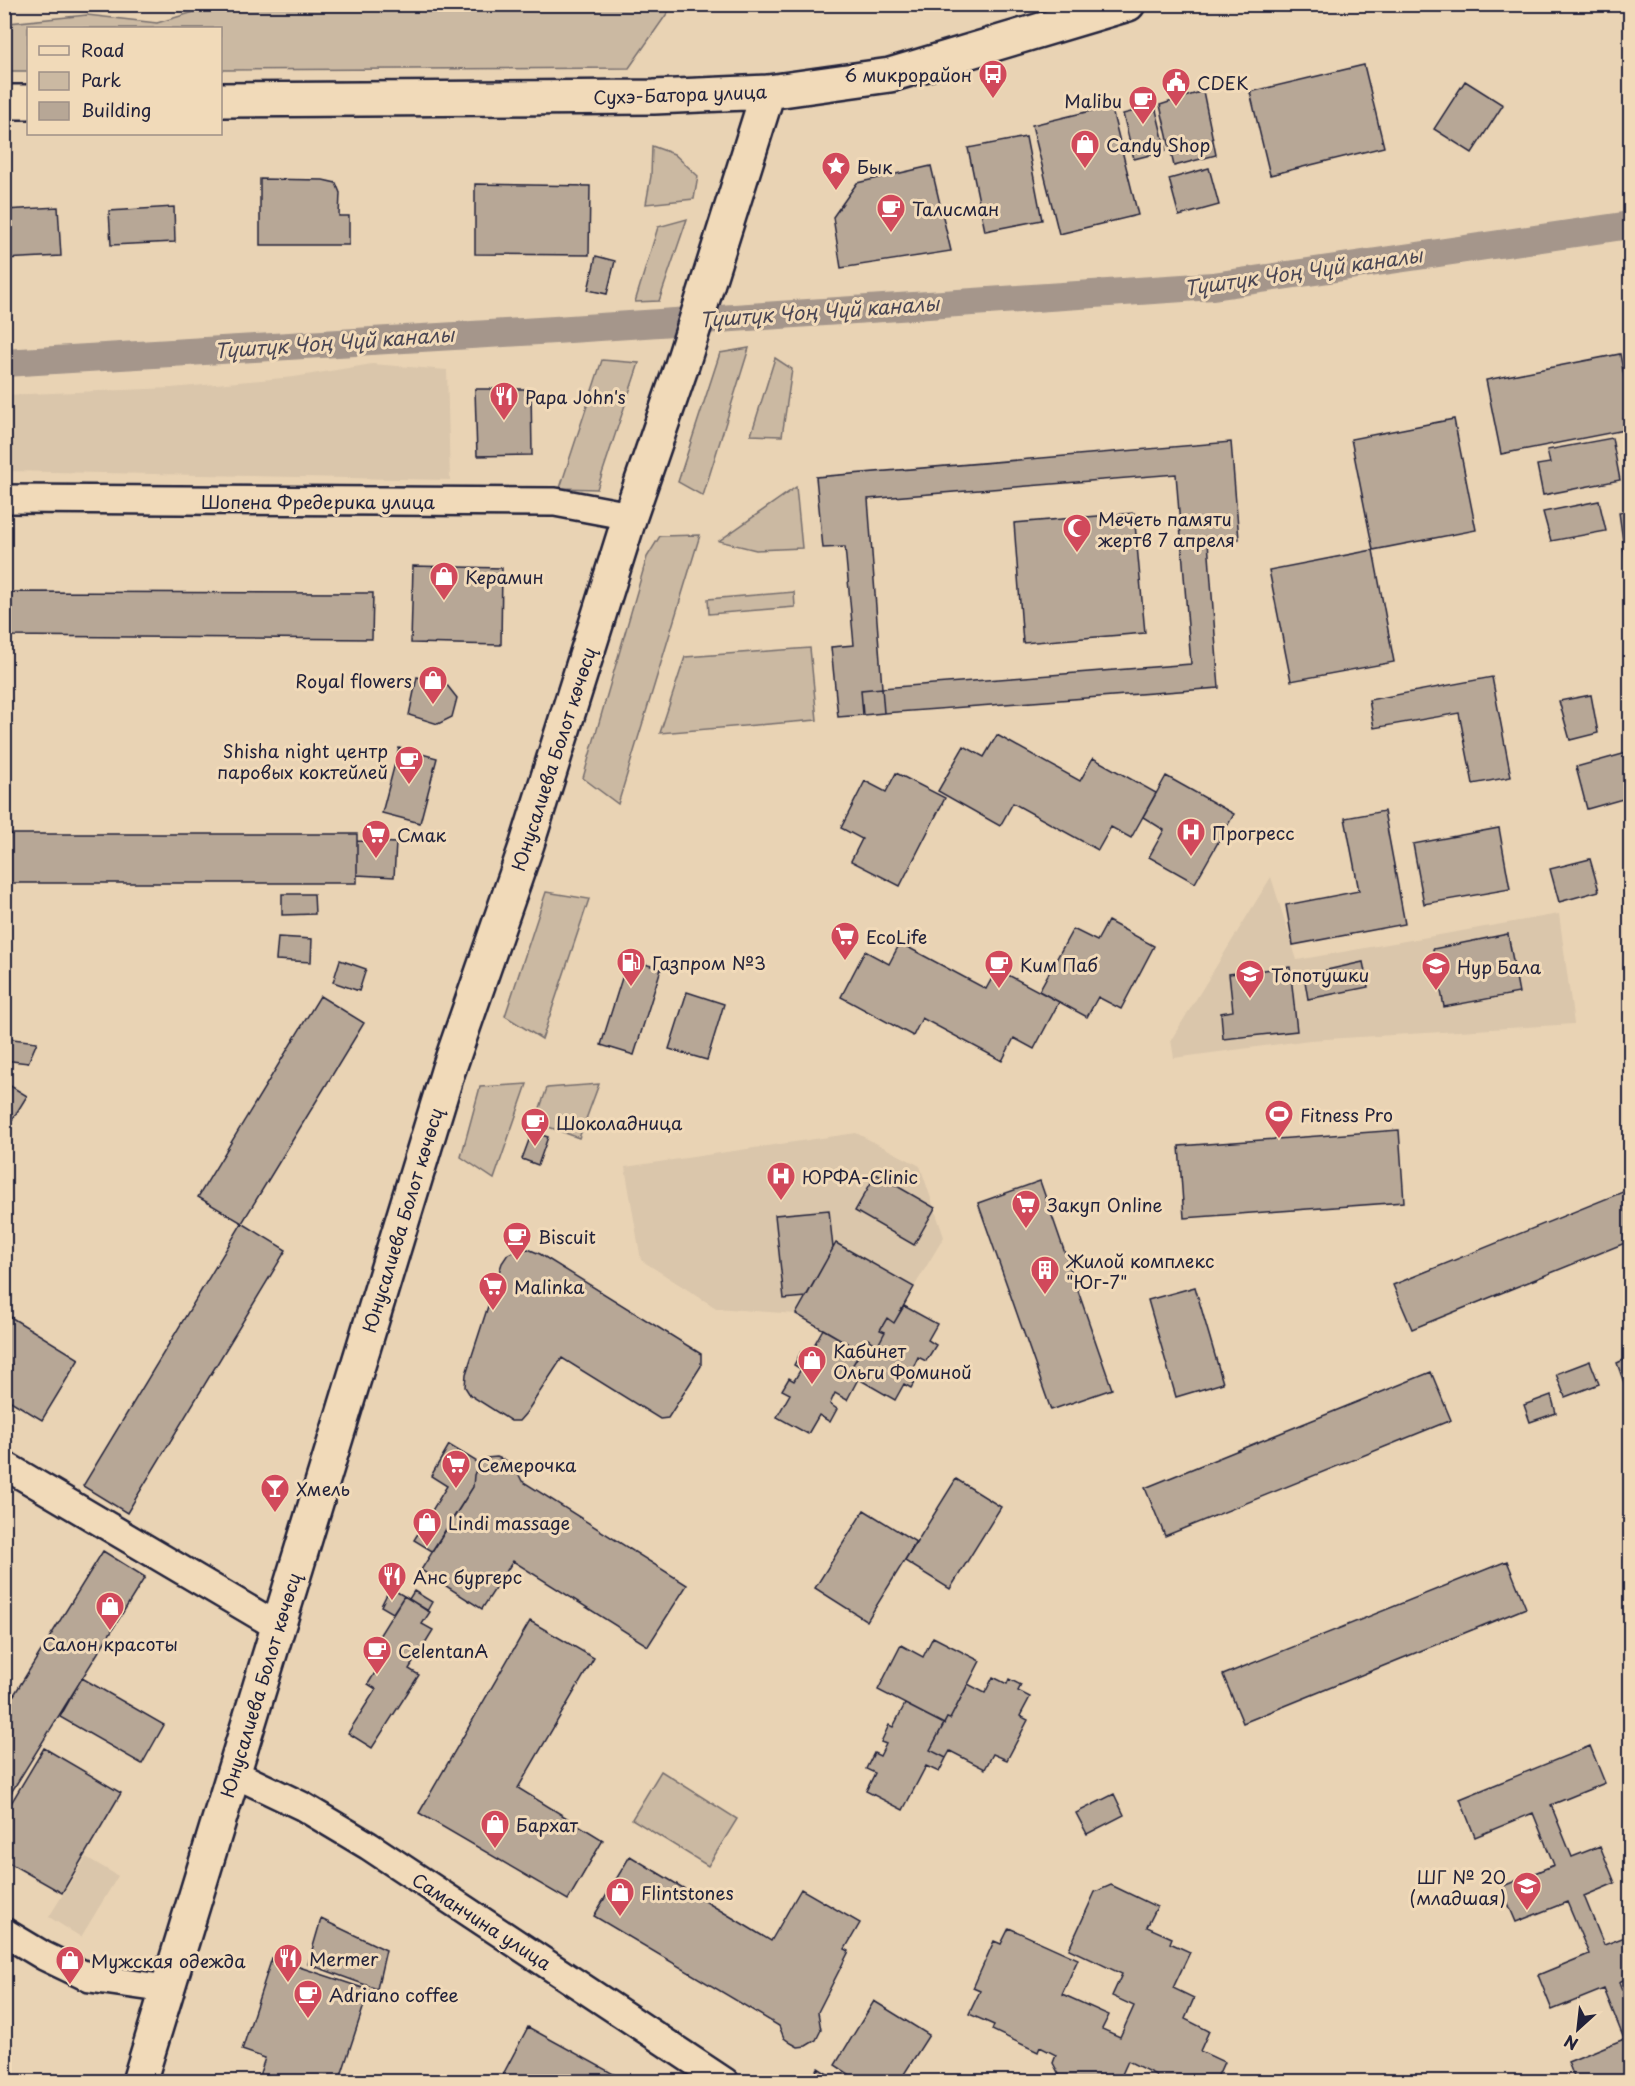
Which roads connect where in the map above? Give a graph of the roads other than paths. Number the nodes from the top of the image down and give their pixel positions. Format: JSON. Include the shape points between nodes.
{"nodes":[{"id":1,"x":1128,"y":4,"type":"edge"},
{"id":2,"x":768,"y":92,"type":"junction"},
{"id":3,"x":222,"y":100,"type":"edge"},
{"id":4,"x":4,"y":102,"type":"edge"},
{"id":5,"x":27,"y":102,"type":"edge"},
{"id":6,"x":4,"y":499,"type":"edge"},
{"id":7,"x":630,"y":516,"type":"junction"},
{"id":8,"x":4,"y":1465,"type":"edge"},
{"id":9,"x":277,"y":1626,"type":"junction"},
{"id":10,"x":233,"y":1773,"type":"junction"},
{"id":11,"x":4,"y":1932,"type":"edge"},
{"id":12,"x":167,"y":1989,"type":"junction"},
{"id":13,"x":139,"y":2082,"type":"edge"},
{"id":14,"x":725,"y":2082,"type":"edge"}],
"edges":[{"from":1,"to":2,"type":"main road","name":"Сухэ-Батора улица","via":[[890,75]]},
{"from":2,"to":3,"type":"main road","name":"Сухэ-Батора улица","via":[[654,97]]},
{"from":2,"to":7,"type":"main road","name":"Юнусалиева Болот көчөсү"},
{"from":4,"to":5,"type":"main road"},
{"from":6,"to":7,"type":"street","name":"Шопена Фредерика улица","via":[[555,502]]},
{"from":7,"to":9,"type":"main road","name":"Юнусалиева Болот көчөсү","via":[[527,844],[448,1071]]},
{"from":8,"to":9,"type":"street"},
{"from":9,"to":10,"type":"main road","name":"Юнусалиева Болот көчөсү"},
{"from":10,"to":12,"type":"main road","name":"Юнусалиева Болот көчөсү"},
{"from":10,"to":14,"type":"street","name":"Саманчина улица","via":[[302,1806],[369,1846]]},
{"from":11,"to":12,"type":"street","via":[[90,1978]]},
{"from":12,"to":13,"type":"main road","name":"Юнусалиева Болот көчөсү"}]}
